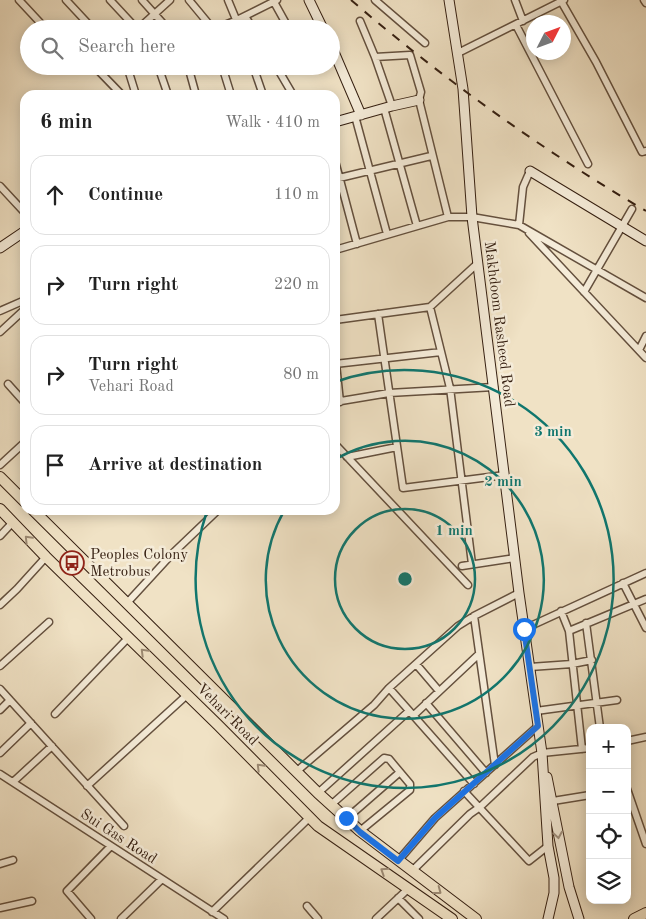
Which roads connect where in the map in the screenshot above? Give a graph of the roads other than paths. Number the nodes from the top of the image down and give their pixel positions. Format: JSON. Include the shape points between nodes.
{"nodes":[{"id":1,"x":20,"y":0,"type":"edge"},
{"id":2,"x":66,"y":0,"type":"edge"},
{"id":3,"x":110,"y":0,"type":"edge"},
{"id":4,"x":142,"y":0,"type":"edge"},
{"id":5,"x":170,"y":0,"type":"edge"},
{"id":6,"x":189,"y":0,"type":"edge"},
{"id":7,"x":228,"y":0,"type":"edge"},
{"id":8,"x":310,"y":0,"type":"edge"},
{"id":9,"x":375,"y":0,"type":"edge"},
{"id":10,"x":449,"y":0,"type":"edge"},
{"id":11,"x":515,"y":0,"type":"edge"},
{"id":12,"x":275,"y":1,"type":"edge"},
{"id":13,"x":562,"y":1,"type":"edge"},
{"id":14,"x":155,"y":13,"type":"junction"},
{"id":15,"x":245,"y":16,"type":"junction"},
{"id":16,"x":38,"y":20,"type":"edge"},
{"id":17,"x":85,"y":20,"type":"edge"},
{"id":18,"x":129,"y":20,"type":"edge"},
{"id":19,"x":148,"y":20,"type":"edge"},
{"id":20,"x":161,"y":20,"type":"edge"},
{"id":21,"x":206,"y":20,"type":"edge"},
{"id":22,"x":237,"y":20,"type":"joint"},
{"id":23,"x":247,"y":20,"type":"edge"},
{"id":24,"x":284,"y":20,"type":"edge"},
{"id":25,"x":320,"y":20,"type":"edge"},
{"id":26,"x":360,"y":21,"type":"dead end"},
{"id":27,"x":519,"y":23,"type":"junction"},
{"id":28,"x":425,"y":43,"type":"dead end"},
{"id":29,"x":458,"y":53,"type":"junction"},
{"id":30,"x":375,"y":57,"type":"junction"},
{"id":31,"x":340,"y":69,"type":"edge"},
{"id":32,"x":103,"y":75,"type":"edge"},
{"id":33,"x":130,"y":75,"type":"edge"},
{"id":34,"x":161,"y":75,"type":"edge"},
{"id":35,"x":190,"y":75,"type":"edge"},
{"id":36,"x":225,"y":75,"type":"edge"},
{"id":37,"x":257,"y":75,"type":"edge"},
{"id":38,"x":281,"y":75,"type":"edge"},
{"id":39,"x":117,"y":90,"type":"edge"},
{"id":40,"x":134,"y":90,"type":"edge"},
{"id":41,"x":166,"y":90,"type":"edge"},
{"id":42,"x":195,"y":90,"type":"edge"},
{"id":43,"x":229,"y":90,"type":"edge"},
{"id":44,"x":261,"y":90,"type":"edge"},
{"id":45,"x":290,"y":90,"type":"edge"},
{"id":46,"x":418,"y":100,"type":"junction"},
{"id":47,"x":388,"y":107,"type":"junction"},
{"id":48,"x":358,"y":116,"type":"junction"},
{"id":49,"x":340,"y":121,"type":"edge"},
{"id":50,"x":646,"y":151,"type":"edge"},
{"id":51,"x":431,"y":156,"type":"junction"},
{"id":52,"x":399,"y":163,"type":"junction"},
{"id":53,"x":588,"y":164,"type":"dead end"},
{"id":54,"x":369,"y":171,"type":"junction"},
{"id":55,"x":530,"y":171,"type":"joint"},
{"id":56,"x":340,"y":178,"type":"edge"},
{"id":57,"x":0,"y":186,"type":"edge"},
{"id":58,"x":340,"y":189,"type":"edge"},
{"id":59,"x":20,"y":207,"type":"edge"},
{"id":60,"x":632,"y":209,"type":"dead end"},
{"id":61,"x":448,"y":217,"type":"junction"},
{"id":62,"x":472,"y":217,"type":"junction"},
{"id":63,"x":417,"y":226,"type":"junction"},
{"id":64,"x":522,"y":226,"type":"junction"},
{"id":65,"x":622,"y":227,"type":"junction"},
{"id":66,"x":20,"y":234,"type":"edge"},
{"id":67,"x":387,"y":234,"type":"junction"},
{"id":68,"x":646,"y":241,"type":"edge"},
{"id":69,"x":357,"y":244,"type":"junction"},
{"id":70,"x":0,"y":248,"type":"edge"},
{"id":71,"x":340,"y":249,"type":"edge"},
{"id":72,"x":478,"y":263,"type":"junction"},
{"id":73,"x":596,"y":271,"type":"junction"},
{"id":74,"x":584,"y":292,"type":"junction"},
{"id":75,"x":646,"y":298,"type":"edge"},
{"id":76,"x":20,"y":302,"type":"edge"},
{"id":77,"x":430,"y":307,"type":"junction"},
{"id":78,"x":0,"y":310,"type":"edge"},
{"id":79,"x":20,"y":314,"type":"edge"},
{"id":80,"x":378,"y":314,"type":"junction"},
{"id":81,"x":340,"y":319,"type":"edge"},
{"id":82,"x":0,"y":332,"type":"edge"},
{"id":83,"x":646,"y":336,"type":"edge"},
{"id":84,"x":639,"y":350,"type":"junction"},
{"id":85,"x":441,"y":352,"type":"junction"},
{"id":86,"x":646,"y":358,"type":"edge"},
{"id":87,"x":384,"y":359,"type":"junction"},
{"id":88,"x":340,"y":363,"type":"edge"},
{"id":89,"x":8,"y":384,"type":"dead end"},
{"id":90,"x":494,"y":387,"type":"junction"},
{"id":91,"x":450,"y":388,"type":"junction"},
{"id":92,"x":389,"y":392,"type":"junction"},
{"id":93,"x":20,"y":397,"type":"edge"},
{"id":94,"x":340,"y":402,"type":"edge"},
{"id":95,"x":20,"y":447,"type":"edge"},
{"id":96,"x":397,"y":447,"type":"junction"},
{"id":97,"x":340,"y":449,"type":"edge"},
{"id":98,"x":347,"y":457,"type":"junction"},
{"id":99,"x":0,"y":465,"type":"edge"},
{"id":100,"x":505,"y":475,"type":"junction"},
{"id":101,"x":0,"y":477,"type":"edge"},
{"id":102,"x":461,"y":480,"type":"junction"},
{"id":103,"x":20,"y":497,"type":"edge"},
{"id":104,"x":0,"y":509,"type":"edge"},
{"id":105,"x":38,"y":515,"type":"edge"},
{"id":106,"x":213,"y":515,"type":"edge"},
{"id":107,"x":13,"y":522,"type":"junction"},
{"id":108,"x":0,"y":536,"type":"edge"},
{"id":109,"x":46,"y":557,"type":"junction"},
{"id":110,"x":515,"y":558,"type":"junction"},
{"id":111,"x":472,"y":564,"type":"junction"},
{"id":112,"x":462,"y":566,"type":"dead end"},
{"id":113,"x":646,"y":573,"type":"edge"},
{"id":114,"x":623,"y":582,"type":"junction"},
{"id":115,"x":468,"y":585,"type":"dead end"},
{"id":116,"x":519,"y":593,"type":"junction"},
{"id":117,"x":646,"y":599,"type":"edge"},
{"id":118,"x":127,"y":603,"type":"junction"},
{"id":119,"x":0,"y":605,"type":"edge"},
{"id":120,"x":634,"y":605,"type":"junction"},
{"id":121,"x":561,"y":611,"type":"junction"},
{"id":122,"x":474,"y":616,"type":"junction"},
{"id":123,"x":49,"y":622,"type":"dead end"},
{"id":124,"x":586,"y":623,"type":"junction"},
{"id":125,"x":646,"y":627,"type":"edge"},
{"id":126,"x":524,"y":629,"type":"junction"},
{"id":127,"x":569,"y":631,"type":"junction"},
{"id":128,"x":129,"y":637,"type":"junction"},
{"id":129,"x":479,"y":654,"type":"junction"},
{"id":130,"x":592,"y":660,"type":"junction"},
{"id":131,"x":416,"y":664,"type":"junction"},
{"id":132,"x":572,"y":664,"type":"junction"},
{"id":133,"x":0,"y":666,"type":"edge"},
{"id":134,"x":530,"y":667,"type":"junction"},
{"id":135,"x":389,"y":688,"type":"junction"},
{"id":136,"x":0,"y":689,"type":"edge"},
{"id":137,"x":439,"y":691,"type":"junction"},
{"id":138,"x":187,"y":695,"type":"junction"},
{"id":139,"x":10,"y":700,"type":"junction"},
{"id":140,"x":617,"y":700,"type":"dead end"},
{"id":141,"x":597,"y":702,"type":"junction"},
{"id":142,"x":426,"y":703,"type":"junction"},
{"id":143,"x":576,"y":706,"type":"junction"},
{"id":144,"x":0,"y":710,"type":"edge"},
{"id":145,"x":536,"y":711,"type":"junction"},
{"id":146,"x":412,"y":713,"type":"junction"},
{"id":147,"x":55,"y":714,"type":"dead end"},
{"id":148,"x":31,"y":723,"type":"junction"},
{"id":149,"x":600,"y":724,"type":"edge"},
{"id":150,"x":538,"y":726,"type":"junction"},
{"id":151,"x":646,"y":729,"type":"edge"},
{"id":152,"x":644,"y":737,"type":"edge"},
{"id":153,"x":631,"y":740,"type":"edge"},
{"id":154,"x":52,"y":746,"type":"junction"},
{"id":155,"x":586,"y":748,"type":"edge"},
{"id":156,"x":582,"y":749,"type":"junction"},
{"id":157,"x":0,"y":753,"type":"edge"},
{"id":158,"x":542,"y":753,"type":"junction"},
{"id":159,"x":495,"y":764,"type":"junction"},
{"id":160,"x":297,"y":771,"type":"junction"},
{"id":161,"x":400,"y":772,"type":"junction"},
{"id":162,"x":486,"y":773,"type":"junction"},
{"id":163,"x":0,"y":774,"type":"edge"},
{"id":164,"x":13,"y":782,"type":"junction"},
{"id":165,"x":474,"y":784,"type":"junction"},
{"id":166,"x":87,"y":786,"type":"junction"},
{"id":167,"x":464,"y":791,"type":"junction"},
{"id":168,"x":318,"y":793,"type":"junction"},
{"id":169,"x":586,"y":796,"type":"edge"},
{"id":170,"x":631,"y":800,"type":"edge"},
{"id":171,"x":553,"y":801,"type":"junction"},
{"id":172,"x":332,"y":804,"type":"junction"},
{"id":173,"x":480,"y":807,"type":"junction"},
{"id":174,"x":310,"y":817,"type":"junction"},
{"id":175,"x":346,"y":818,"type":"junction"},
{"id":176,"x":124,"y":826,"type":"dead end"},
{"id":177,"x":360,"y":832,"type":"junction"},
{"id":178,"x":646,"y":843,"type":"edge"},
{"id":179,"x":112,"y":846,"type":"junction"},
{"id":180,"x":548,"y":846,"type":"junction"},
{"id":181,"x":13,"y":860,"type":"dead end"},
{"id":182,"x":398,"y":861,"type":"junction"},
{"id":183,"x":0,"y":864,"type":"edge"},
{"id":184,"x":412,"y":871,"type":"junction"},
{"id":185,"x":162,"y":879,"type":"junction"},
{"id":186,"x":409,"y":888,"type":"junction"},
{"id":187,"x":398,"y":898,"type":"junction"},
{"id":188,"x":32,"y":900,"type":"dead end"},
{"id":189,"x":307,"y":906,"type":"dead end"},
{"id":190,"x":0,"y":908,"type":"edge"},
{"id":191,"x":212,"y":912,"type":"junction"},
{"id":192,"x":646,"y":913,"type":"edge"},
{"id":193,"x":91,"y":919,"type":"edge"},
{"id":194,"x":122,"y":919,"type":"edge"},
{"id":195,"x":224,"y":919,"type":"edge"},
{"id":196,"x":318,"y":919,"type":"edge"},
{"id":197,"x":376,"y":919,"type":"edge"},
{"id":198,"x":419,"y":919,"type":"edge"},
{"id":199,"x":452,"y":919,"type":"edge"},
{"id":200,"x":476,"y":919,"type":"edge"},
{"id":201,"x":548,"y":919,"type":"edge"},
{"id":202,"x":580,"y":919,"type":"edge"},
{"id":203,"x":634,"y":919,"type":"edge"}],
"edges":[{"from":1,"to":16,"type":"street"},
{"from":2,"to":17,"type":"street"},
{"from":3,"to":18,"type":"street"},
{"from":4,"to":14,"type":"street"},
{"from":5,"to":14,"type":"street"},
{"from":6,"to":21,"type":"street"},
{"from":7,"to":22,"type":"street"},
{"from":8,"to":25,"type":"main road"},
{"from":9,"to":28,"type":"street"},
{"from":10,"to":29,"type":"main road","name":"Makhdoom Rasheed Road"},
{"from":11,"to":27,"type":"street"},
{"from":12,"to":15,"type":"street"},
{"from":12,"to":24,"type":"street"},
{"from":13,"to":27,"type":"street"},
{"from":13,"to":50,"type":"street","via":[[642,152]]},
{"from":14,"to":19,"type":"street"},
{"from":14,"to":20,"type":"street"},
{"from":15,"to":22,"type":"street"},
{"from":15,"to":23,"type":"street"},
{"from":26,"to":30,"type":"street"},
{"from":27,"to":29,"type":"street"},
{"from":27,"to":53,"type":"street"},
{"from":29,"to":62,"type":"main road","name":"Makhdoom Rasheed Road"},
{"from":30,"to":46,"type":"street","via":[[410,55],[421,92]]},
{"from":30,"to":47,"type":"street"},
{"from":31,"to":48,"type":"main road"},
{"from":32,"to":39,"type":"street"},
{"from":33,"to":40,"type":"street"},
{"from":34,"to":41,"type":"street"},
{"from":35,"to":42,"type":"street"},
{"from":36,"to":43,"type":"street"},
{"from":37,"to":44,"type":"street"},
{"from":38,"to":45,"type":"street"},
{"from":46,"to":47,"type":"main road"},
{"from":46,"to":51,"type":"street"},
{"from":47,"to":48,"type":"main road"},
{"from":47,"to":52,"type":"street"},
{"from":48,"to":49,"type":"main road"},
{"from":48,"to":54,"type":"street"},
{"from":51,"to":52,"type":"street"},
{"from":51,"to":61,"type":"street"},
{"from":52,"to":54,"type":"street"},
{"from":52,"to":63,"type":"street"},
{"from":54,"to":56,"type":"street"},
{"from":54,"to":67,"type":"street"},
{"from":55,"to":64,"type":"street","via":[[523,187]]},
{"from":55,"to":65,"type":"main road"},
{"from":57,"to":59,"type":"street"},
{"from":58,"to":69,"type":"street"},
{"from":60,"to":65,"type":"street"},
{"from":61,"to":62,"type":"street"},
{"from":61,"to":63,"type":"street"},
{"from":62,"to":64,"type":"street"},
{"from":62,"to":72,"type":"main road","name":"Makhdoom Rasheed Road"},
{"from":63,"to":67,"type":"street"},
{"from":64,"to":73,"type":"street"},
{"from":64,"to":74,"type":"street"},
{"from":65,"to":68,"type":"main road"},
{"from":65,"to":73,"type":"street"},
{"from":66,"to":70,"type":"main road"},
{"from":67,"to":69,"type":"street"},
{"from":69,"to":71,"type":"street"},
{"from":72,"to":77,"type":"street"},
{"from":72,"to":90,"type":"main road","name":"Makhdoom Rasheed Road"},
{"from":73,"to":74,"type":"street"},
{"from":73,"to":75,"type":"street"},
{"from":74,"to":84,"type":"street"},
{"from":76,"to":78,"type":"street"},
{"from":77,"to":80,"type":"street"},
{"from":77,"to":85,"type":"street"},
{"from":79,"to":82,"type":"street"},
{"from":80,"to":81,"type":"street"},
{"from":80,"to":87,"type":"street"},
{"from":83,"to":84,"type":"street"},
{"from":84,"to":86,"type":"street"},
{"from":85,"to":87,"type":"street"},
{"from":85,"to":91,"type":"street"},
{"from":87,"to":88,"type":"street"},
{"from":87,"to":92,"type":"street"},
{"from":89,"to":93,"type":"street"},
{"from":90,"to":91,"type":"street"},
{"from":90,"to":100,"type":"main road","name":"Makhdoom Rasheed Road"},
{"from":91,"to":92,"type":"street"},
{"from":91,"to":102,"type":"street"},
{"from":92,"to":94,"type":"street"},
{"from":92,"to":96,"type":"street"},
{"from":95,"to":99,"type":"street"},
{"from":96,"to":98,"type":"street"},
{"from":96,"to":102,"type":"street","via":[[403,488]]},
{"from":97,"to":98,"type":"street"},
{"from":98,"to":115,"type":"street"},
{"from":100,"to":102,"type":"street"},
{"from":100,"to":110,"type":"main road","name":"Makhdoom Rasheed Road"},
{"from":101,"to":103,"type":"main road"},
{"from":102,"to":111,"type":"street"},
{"from":104,"to":107,"type":"main road","name":"Vehari Road"},
{"from":105,"to":118,"type":"main road","name":"Vehari Road"},
{"from":106,"to":118,"type":"street"},
{"from":107,"to":108,"type":"street"},
{"from":109,"to":107,"type":"main road","name":"Vehari Road","one_way":true},
{"from":109,"to":119,"type":"street"},
{"from":109,"to":128,"type":"main road","name":"Vehari Road"},
{"from":110,"to":111,"type":"street"},
{"from":110,"to":116,"type":"main road","name":"Makhdoom Rasheed Road"},
{"from":111,"to":112,"type":"street"},
{"from":113,"to":114,"type":"street"},
{"from":114,"to":120,"type":"street"},
{"from":114,"to":121,"type":"street"},
{"from":116,"to":122,"type":"street"},
{"from":116,"to":126,"type":"main road","name":"Makhdoom Rasheed Road"},
{"from":117,"to":120,"type":"street"},
{"from":118,"to":160,"type":"main road","name":"Vehari Road"},
{"from":120,"to":124,"type":"street"},
{"from":120,"to":125,"type":"street"},
{"from":121,"to":126,"type":"street"},
{"from":121,"to":127,"type":"street"},
{"from":122,"to":129,"type":"street"},
{"from":122,"to":131,"type":"street"},
{"from":123,"to":133,"type":"street"},
{"from":124,"to":127,"type":"street"},
{"from":124,"to":130,"type":"street"},
{"from":126,"to":134,"type":"main road","name":"Makhdoom Rasheed Road"},
{"from":127,"to":132,"type":"street"},
{"from":138,"to":128,"type":"main road","name":"Vehari Road","one_way":true},
{"from":128,"to":147,"type":"street"},
{"from":129,"to":137,"type":"street"},
{"from":129,"to":159,"type":"street"},
{"from":130,"to":132,"type":"street"},
{"from":130,"to":141,"type":"street"},
{"from":131,"to":135,"type":"street"},
{"from":131,"to":137,"type":"street"},
{"from":132,"to":134,"type":"street"},
{"from":132,"to":143,"type":"street"},
{"from":134,"to":145,"type":"main road","name":"Makhdoom Rasheed Road"},
{"from":135,"to":146,"type":"street"},
{"from":135,"to":160,"type":"street","via":[[374,705]]},
{"from":136,"to":139,"type":"street"},
{"from":137,"to":142,"type":"street"},
{"from":138,"to":166,"type":"street"},
{"from":174,"to":138,"type":"main road","name":"Vehari Road","one_way":true},
{"from":139,"to":144,"type":"street"},
{"from":139,"to":148,"type":"street"},
{"from":140,"to":141,"type":"street"},
{"from":141,"to":143,"type":"street"},
{"from":141,"to":149,"type":"street"},
{"from":142,"to":146,"type":"street"},
{"from":142,"to":162,"type":"street"},
{"from":143,"to":145,"type":"street"},
{"from":143,"to":156,"type":"street"},
{"from":145,"to":150,"type":"main road","name":"Makhdoom Rasheed Road"},
{"from":146,"to":165,"type":"street"},
{"from":146,"to":168,"type":"street"},
{"from":148,"to":154,"type":"street"},
{"from":148,"to":157,"type":"street"},
{"from":150,"to":158,"type":"main road","name":"Makhdoom Rasheed Road"},
{"from":150,"to":159,"type":"street"},
{"from":151,"to":152,"type":"street"},
{"from":152,"to":153,"type":"street"},
{"from":154,"to":164,"type":"street"},
{"from":154,"to":166,"type":"street"},
{"from":155,"to":156,"type":"street"},
{"from":156,"to":158,"type":"street"},
{"from":158,"to":171,"type":"main road"},
{"from":158,"to":173,"type":"street","via":[[533,757]]},
{"from":158,"to":180,"type":"main road","name":"Makhdoom Rasheed Road"},
{"from":159,"to":162,"type":"street"},
{"from":160,"to":168,"type":"main road","name":"Vehari Road"},
{"from":161,"to":172,"type":"street","via":[[389,758],[384,758]]},
{"from":161,"to":175,"type":"street"},
{"from":161,"to":177,"type":"street","via":[[410,784],[410,790]]},
{"from":162,"to":165,"type":"street"},
{"from":163,"to":164,"type":"street","name":"Sui Gas Road"},
{"from":164,"to":179,"type":"street","name":"Sui Gas Road"},
{"from":165,"to":167,"type":"street"},
{"from":166,"to":176,"type":"street"},
{"from":167,"to":173,"type":"street"},
{"from":167,"to":182,"type":"street","via":[[435,818]]},
{"from":168,"to":172,"type":"main road","name":"Vehari Road"},
{"from":169,"to":171,"type":"street"},
{"from":170,"to":178,"type":"street"},
{"from":171,"to":202,"type":"main road","one_way":true,"via":[[569,887]]},
{"from":172,"to":175,"type":"main road","name":"Vehari Road"},
{"from":173,"to":180,"type":"street","via":[[529,861]]},
{"from":173,"to":184,"type":"street"},
{"from":186,"to":174,"type":"main road","name":"Vehari Road","one_way":true,"via":[[346,846]]},
{"from":174,"to":191,"type":"street"},
{"from":175,"to":177,"type":"main road","name":"Vehari Road"},
{"from":177,"to":182,"type":"main road","name":"Vehari Road"},
{"from":179,"to":185,"type":"street","name":"Sui Gas Road"},
{"from":179,"to":193,"type":"street","via":[[67,891]]},
{"from":180,"to":201,"type":"main road","name":"Makhdoom Rasheed Road","via":[[554,893]]},
{"from":181,"to":183,"type":"street"},
{"from":182,"to":184,"type":"main road","name":"Vehari Road"},
{"from":184,"to":200,"type":"main road","name":"Vehari Road","one_way":true},
{"from":185,"to":191,"type":"street","name":"Sui Gas Road"},
{"from":185,"to":194,"type":"street"},
{"from":186,"to":187,"type":"street"},
{"from":186,"to":199,"type":"main road","name":"Vehari Road"},
{"from":187,"to":197,"type":"street"},
{"from":187,"to":198,"type":"street"},
{"from":188,"to":190,"type":"street"},
{"from":189,"to":196,"type":"street"},
{"from":191,"to":195,"type":"street","name":"Sui Gas Road"},
{"from":192,"to":203,"type":"main road"}]}
